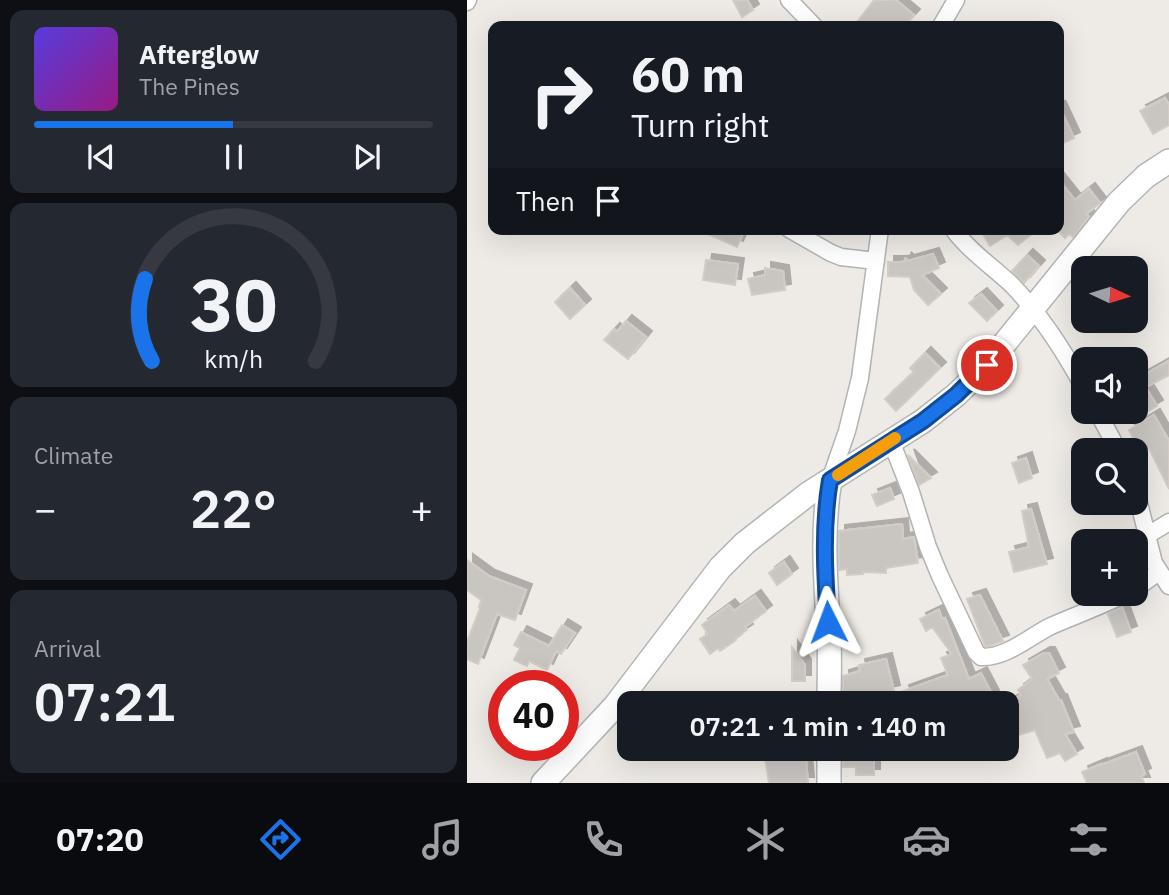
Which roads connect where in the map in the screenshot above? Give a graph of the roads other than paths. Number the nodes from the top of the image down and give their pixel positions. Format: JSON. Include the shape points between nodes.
{"nodes":[{"id":1,"x":789,"y":0,"type":"edge"},
{"id":2,"x":956,"y":0,"type":"edge"},
{"id":3,"x":802,"y":21,"type":"edge"},
{"id":4,"x":944,"y":21,"type":"edge"},
{"id":5,"x":1169,"y":161,"type":"edge"},
{"id":6,"x":800,"y":235,"type":"edge"},
{"id":7,"x":879,"y":235,"type":"edge"},
{"id":8,"x":959,"y":235,"type":"edge"},
{"id":9,"x":877,"y":261,"type":"junction"},
{"id":10,"x":1032,"y":308,"type":"junction"},
{"id":11,"x":1071,"y":368,"type":"edge"},
{"id":12,"x":891,"y":441,"type":"junction"},
{"id":13,"x":830,"y":480,"type":"junction"},
{"id":14,"x":1169,"y":522,"type":"edge"},
{"id":15,"x":1148,"y":535,"type":"joint"},
{"id":16,"x":1159,"y":572,"type":"junction"},
{"id":17,"x":1148,"y":580,"type":"edge"},
{"id":18,"x":1169,"y":586,"type":"edge"},
{"id":19,"x":1098,"y":606,"type":"edge"},
{"id":20,"x":829,"y":691,"type":"edge"},
{"id":21,"x":829,"y":761,"type":"edge"},
{"id":22,"x":543,"y":783,"type":"edge"},
{"id":23,"x":829,"y":783,"type":"edge"}],
"edges":[{"from":1,"to":3,"type":"street"},
{"from":2,"to":4,"type":"street"},
{"from":5,"to":10,"type":"street","via":[[1132,188]]},
{"from":6,"to":9,"type":"street","via":[[841,257]]},
{"from":7,"to":9,"type":"street"},
{"from":8,"to":10,"type":"street"},
{"from":9,"to":13,"type":"street","via":[[860,378]]},
{"from":10,"to":11,"type":"street"},
{"from":10,"to":12,"type":"street","via":[[987,365],[956,395]]},
{"from":12,"to":13,"type":"street"},
{"from":12,"to":19,"type":"street","via":[[939,576],[981,657],[1004,653]]},
{"from":13,"to":20,"type":"street","via":[[825,508]]},
{"from":13,"to":22,"type":"street","via":[[780,515],[720,568],[615,706]]},
{"from":14,"to":15,"type":"street"},
{"from":15,"to":16,"type":"street"},
{"from":16,"to":17,"type":"street"},
{"from":16,"to":18,"type":"street"},
{"from":21,"to":23,"type":"street"}]}
